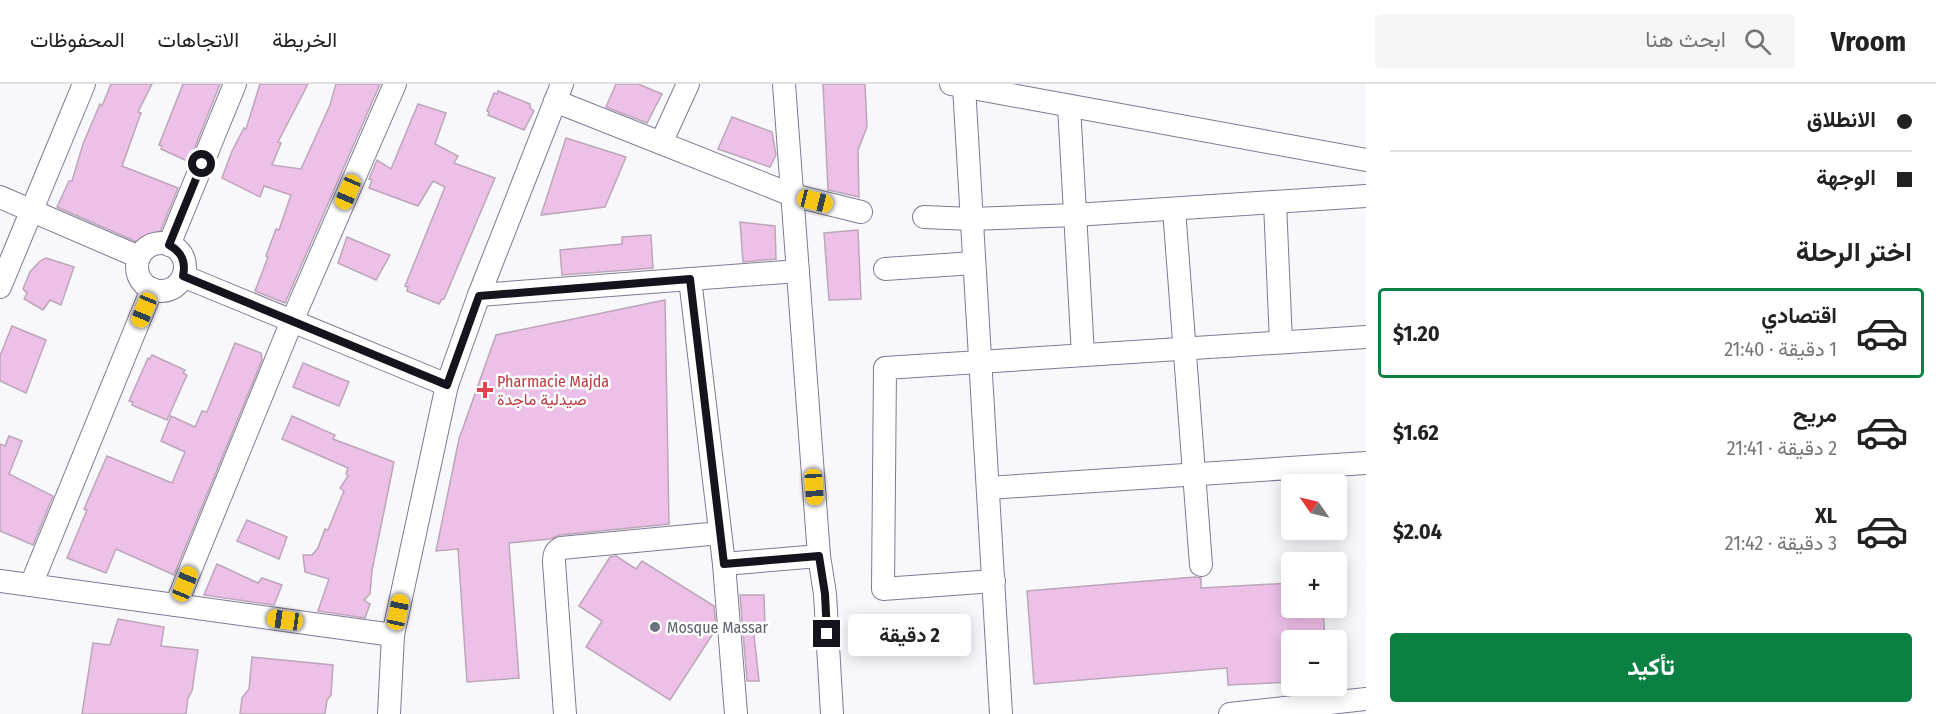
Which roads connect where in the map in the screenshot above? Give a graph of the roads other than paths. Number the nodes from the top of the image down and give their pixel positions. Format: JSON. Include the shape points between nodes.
{"nodes":[{"id":1,"x":84,"y":84,"type":"edge"},
{"id":2,"x":235,"y":84,"type":"edge"},
{"id":3,"x":395,"y":84,"type":"edge"},
{"id":4,"x":688,"y":84,"type":"edge"},
{"id":5,"x":784,"y":84,"type":"edge"},
{"id":6,"x":957,"y":85,"type":"edge"},
{"id":7,"x":558,"y":93,"type":"edge"},
{"id":8,"x":1069,"y":106,"type":"junction"},
{"id":9,"x":661,"y":143,"type":"junction"},
{"id":10,"x":1366,"y":160,"type":"edge"},
{"id":11,"x":792,"y":195,"type":"junction"},
{"id":12,"x":1366,"y":196,"type":"edge"},
{"id":13,"x":0,"y":197,"type":"edge"},
{"id":14,"x":1275,"y":203,"type":"junction"},
{"id":15,"x":1174,"y":209,"type":"junction"},
{"id":16,"x":32,"y":211,"type":"junction"},
{"id":17,"x":861,"y":212,"type":"dead end"},
{"id":18,"x":1075,"y":215,"type":"junction"},
{"id":19,"x":924,"y":217,"type":"dead end"},
{"id":20,"x":972,"y":219,"type":"junction"},
{"id":21,"x":169,"y":245,"type":"junction"},
{"id":22,"x":139,"y":257,"type":"junction"},
{"id":23,"x":974,"y":263,"type":"junction"},
{"id":24,"x":885,"y":269,"type":"dead end"},
{"id":25,"x":798,"y":271,"type":"junction"},
{"id":26,"x":183,"y":276,"type":"junction"},
{"id":27,"x":690,"y":279,"type":"junction"},
{"id":28,"x":0,"y":287,"type":"edge"},
{"id":29,"x":152,"y":289,"type":"junction"},
{"id":30,"x":479,"y":296,"type":"junction"},
{"id":31,"x":292,"y":321,"type":"junction"},
{"id":32,"x":1366,"y":337,"type":"edge"},
{"id":33,"x":1281,"y":342,"type":"junction"},
{"id":34,"x":1184,"y":349,"type":"junction"},
{"id":35,"x":1083,"y":355,"type":"junction"},
{"id":36,"x":981,"y":362,"type":"junction"},
{"id":37,"x":447,"y":385,"type":"junction"},
{"id":38,"x":1366,"y":463,"type":"edge"},
{"id":39,"x":1194,"y":475,"type":"junction"},
{"id":40,"x":988,"y":489,"type":"junction"},
{"id":41,"x":720,"y":533,"type":"junction"},
{"id":42,"x":819,"y":556,"type":"junction"},
{"id":43,"x":724,"y":564,"type":"junction"},
{"id":44,"x":1201,"y":565,"type":"dead end"},
{"id":45,"x":0,"y":581,"type":"edge"},
{"id":46,"x":994,"y":581,"type":"junction"},
{"id":47,"x":31,"y":585,"type":"junction"},
{"id":48,"x":176,"y":605,"type":"junction"},
{"id":49,"x":393,"y":634,"type":"junction"},
{"id":50,"x":1366,"y":699,"type":"edge"},
{"id":51,"x":389,"y":714,"type":"edge"},
{"id":52,"x":566,"y":714,"type":"edge"},
{"id":53,"x":736,"y":714,"type":"edge"},
{"id":54,"x":832,"y":714,"type":"edge"},
{"id":55,"x":1001,"y":714,"type":"edge"},
{"id":56,"x":1230,"y":714,"type":"edge"}],
"edges":[{"from":1,"to":16,"type":"street"},
{"from":2,"to":21,"type":"street"},
{"from":3,"to":31,"type":"street"},
{"from":4,"to":9,"type":"street"},
{"from":5,"to":11,"type":"street"},
{"from":6,"to":8,"type":"street"},
{"from":6,"to":20,"type":"street"},
{"from":7,"to":9,"type":"street"},
{"from":7,"to":30,"type":"street"},
{"from":8,"to":10,"type":"street"},
{"from":8,"to":18,"type":"street"},
{"from":9,"to":11,"type":"street"},
{"from":11,"to":17,"type":"street"},
{"from":11,"to":25,"type":"street"},
{"from":12,"to":14,"type":"street"},
{"from":13,"to":16,"type":"street"},
{"from":14,"to":15,"type":"street"},
{"from":14,"to":33,"type":"street"},
{"from":15,"to":18,"type":"street"},
{"from":15,"to":34,"type":"street"},
{"from":16,"to":22,"type":"street"},
{"from":16,"to":28,"type":"street"},
{"from":18,"to":20,"type":"street"},
{"from":18,"to":35,"type":"street"},
{"from":19,"to":20,"type":"street"},
{"from":20,"to":23,"type":"street"},
{"from":21,"to":22,"type":"street","via":[[155,244]]},
{"from":21,"to":26,"type":"street","via":[[181,254]]},
{"from":22,"to":29,"type":"street","via":[[137,273]]},
{"from":23,"to":24,"type":"street"},
{"from":23,"to":36,"type":"street"},
{"from":25,"to":27,"type":"street"},
{"from":25,"to":42,"type":"street"},
{"from":26,"to":29,"type":"street","via":[[167,290]]},
{"from":26,"to":31,"type":"street"},
{"from":27,"to":30,"type":"street"},
{"from":27,"to":41,"type":"street"},
{"from":29,"to":47,"type":"street"},
{"from":30,"to":37,"type":"street"},
{"from":31,"to":37,"type":"street"},
{"from":31,"to":48,"type":"street"},
{"from":32,"to":33,"type":"street"},
{"from":33,"to":34,"type":"street"},
{"from":34,"to":35,"type":"street"},
{"from":34,"to":39,"type":"street"},
{"from":35,"to":36,"type":"street"},
{"from":36,"to":40,"type":"street"},
{"from":36,"to":46,"type":"street","via":[[885,368],[883,589]]},
{"from":37,"to":49,"type":"street"},
{"from":38,"to":39,"type":"street"},
{"from":39,"to":40,"type":"street"},
{"from":39,"to":44,"type":"street"},
{"from":40,"to":46,"type":"street"},
{"from":41,"to":43,"type":"street"},
{"from":41,"to":52,"type":"street","via":[[556,551]]},
{"from":42,"to":43,"type":"street"},
{"from":42,"to":54,"type":"street"},
{"from":43,"to":53,"type":"street"},
{"from":45,"to":47,"type":"street"},
{"from":46,"to":55,"type":"street"},
{"from":47,"to":48,"type":"street"},
{"from":48,"to":49,"type":"street"},
{"from":49,"to":51,"type":"street"},
{"from":50,"to":56,"type":"street"}]}
